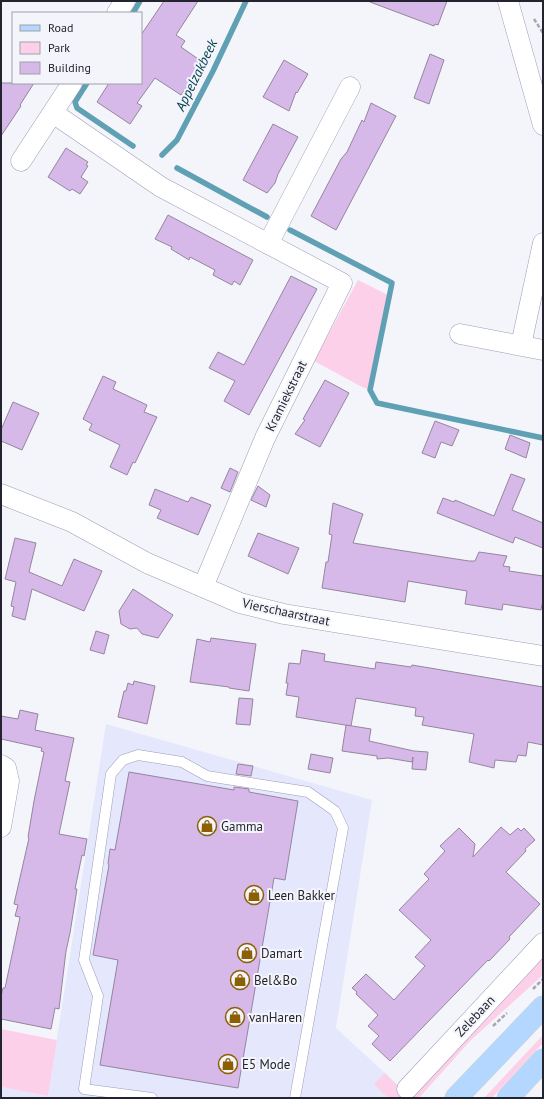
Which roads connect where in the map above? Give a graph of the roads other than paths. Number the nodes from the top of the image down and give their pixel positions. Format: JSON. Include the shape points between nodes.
{"nodes":[{"id":1,"x":125,"y":1,"type":"edge"},
{"id":2,"x":508,"y":1,"type":"edge"},
{"id":3,"x":118,"y":12,"type":"edge"},
{"id":4,"x":71,"y":84,"type":"edge"},
{"id":5,"x":350,"y":87,"type":"dead end"},
{"id":6,"x":53,"y":112,"type":"junction"},
{"id":7,"x":543,"y":126,"type":"edge"},
{"id":8,"x":21,"y":162,"type":"dead end"},
{"id":9,"x":543,"y":243,"type":"edge"},
{"id":10,"x":268,"y":244,"type":"junction"},
{"id":11,"x":460,"y":334,"type":"dead end"},
{"id":12,"x":521,"y":345,"type":"junction"},
{"id":13,"x":543,"y":350,"type":"edge"},
{"id":14,"x":1,"y":494,"type":"edge"},
{"id":15,"x":203,"y":587,"type":"junction"},
{"id":16,"x":543,"y":656,"type":"edge"},
{"id":17,"x":1,"y":765,"type":"edge"},
{"id":18,"x":1,"y":827,"type":"edge"},
{"id":19,"x":543,"y":943,"type":"edge"},
{"id":20,"x":543,"y":1007,"type":"edge"},
{"id":21,"x":543,"y":1060,"type":"edge"},
{"id":22,"x":407,"y":1089,"type":"dead end"},
{"id":23,"x":148,"y":1098,"type":"edge"},
{"id":24,"x":295,"y":1098,"type":"edge"},
{"id":25,"x":456,"y":1098,"type":"edge"},
{"id":26,"x":508,"y":1098,"type":"edge"}],
"edges":[{"from":1,"to":3,"type":"street"},
{"from":2,"to":7,"type":"street"},
{"from":4,"to":6,"type":"street"},
{"from":5,"to":10,"type":"street"},
{"from":6,"to":8,"type":"street"},
{"from":6,"to":10,"type":"street","name":"Kramiekstraat","via":[[161,187]]},
{"from":9,"to":12,"type":"street"},
{"from":10,"to":15,"type":"street","name":"Kramiekstraat","via":[[342,283],[265,438]]},
{"from":11,"to":12,"type":"street"},
{"from":12,"to":13,"type":"street"},
{"from":14,"to":15,"type":"street","name":"Vierschaarstraat","via":[[72,522],[147,563]]},
{"from":15,"to":16,"type":"street","name":"Vierschaarstraat","via":[[240,603],[284,614]]},
{"from":17,"to":18,"type":"street","via":[[6,768],[9,781]]},
{"from":19,"to":22,"type":"street","name":"Zelebaan"},
{"from":20,"to":25,"type":"main road"},
{"from":21,"to":26,"type":"main road"},
{"from":23,"to":24,"type":"lane","via":[[84,1089],[98,996],[84,960],[111,774],[124,760],[138,755],[182,762],[207,776],[308,792],[335,811],[342,828]]}]}
